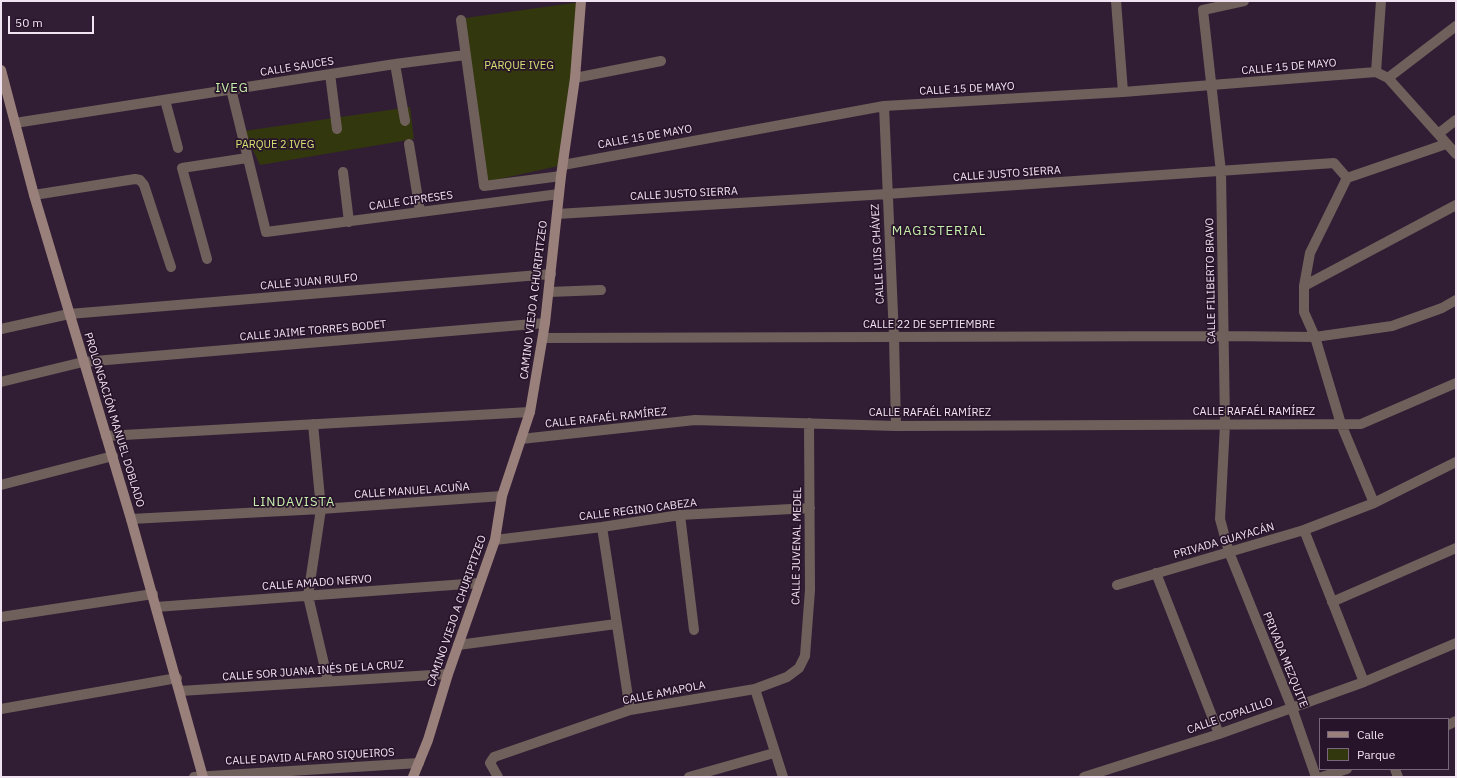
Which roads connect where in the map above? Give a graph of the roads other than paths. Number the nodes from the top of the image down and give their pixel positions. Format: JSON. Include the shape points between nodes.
{"nodes":[{"id":1,"x":581,"y":1,"type":"edge"},
{"id":2,"x":1116,"y":1,"type":"edge"},
{"id":3,"x":1244,"y":1,"type":"edge"},
{"id":4,"x":1381,"y":1,"type":"edge"},
{"id":5,"x":461,"y":20,"type":"dead end"},
{"id":6,"x":1456,"y":26,"type":"edge"},
{"id":7,"x":465,"y":55,"type":"junction"},
{"id":8,"x":661,"y":61,"type":"dead end"},
{"id":9,"x":395,"y":64,"type":"junction"},
{"id":10,"x":1376,"y":72,"type":"junction"},
{"id":11,"x":330,"y":74,"type":"junction"},
{"id":12,"x":2,"y":77,"type":"edge"},
{"id":13,"x":576,"y":78,"type":"junction"},
{"id":14,"x":1388,"y":78,"type":"junction"},
{"id":15,"x":1212,"y":85,"type":"junction"},
{"id":16,"x":230,"y":89,"type":"junction"},
{"id":17,"x":1123,"y":92,"type":"junction"},
{"id":18,"x":5,"y":99,"type":"edge"},
{"id":19,"x":165,"y":100,"type":"junction"},
{"id":20,"x":884,"y":106,"type":"junction"},
{"id":21,"x":1456,"y":120,"type":"edge"},
{"id":22,"x":405,"y":121,"type":"dead end"},
{"id":23,"x":15,"y":123,"type":"junction"},
{"id":24,"x":337,"y":129,"type":"dead end"},
{"id":25,"x":1438,"y":134,"type":"junction"},
{"id":26,"x":409,"y":144,"type":"dead end"},
{"id":27,"x":1446,"y":144,"type":"junction"},
{"id":28,"x":178,"y":148,"type":"dead end"},
{"id":29,"x":1456,"y":154,"type":"edge"},
{"id":30,"x":247,"y":158,"type":"junction"},
{"id":31,"x":563,"y":165,"type":"junction"},
{"id":32,"x":343,"y":172,"type":"dead end"},
{"id":33,"x":1220,"y":172,"type":"junction"},
{"id":34,"x":561,"y":176,"type":"junction"},
{"id":35,"x":1348,"y":178,"type":"junction"},
{"id":36,"x":559,"y":194,"type":"junction"},
{"id":37,"x":887,"y":194,"type":"junction"},
{"id":38,"x":34,"y":195,"type":"junction"},
{"id":39,"x":1456,"y":205,"type":"edge"},
{"id":40,"x":420,"y":211,"type":"junction"},
{"id":41,"x":557,"y":214,"type":"junction"},
{"id":42,"x":349,"y":222,"type":"junction"},
{"id":43,"x":207,"y":259,"type":"dead end"},
{"id":44,"x":172,"y":267,"type":"dead end"},
{"id":45,"x":551,"y":274,"type":"junction"},
{"id":46,"x":1304,"y":286,"type":"junction"},
{"id":47,"x":601,"y":290,"type":"dead end"},
{"id":48,"x":549,"y":292,"type":"junction"},
{"id":49,"x":1456,"y":300,"type":"edge"},
{"id":50,"x":69,"y":314,"type":"junction"},
{"id":51,"x":545,"y":323,"type":"junction"},
{"id":52,"x":1,"y":329,"type":"edge"},
{"id":53,"x":1224,"y":336,"type":"junction"},
{"id":54,"x":894,"y":337,"type":"junction"},
{"id":55,"x":1315,"y":337,"type":"junction"},
{"id":56,"x":543,"y":338,"type":"junction"},
{"id":57,"x":84,"y":362,"type":"junction"},
{"id":58,"x":1,"y":382,"type":"edge"},
{"id":59,"x":1456,"y":383,"type":"edge"},
{"id":60,"x":530,"y":412,"type":"junction"},
{"id":61,"x":809,"y":423,"type":"junction"},
{"id":62,"x":313,"y":424,"type":"junction"},
{"id":63,"x":1226,"y":424,"type":"junction"},
{"id":64,"x":1341,"y":424,"type":"junction"},
{"id":65,"x":896,"y":426,"type":"junction"},
{"id":66,"x":106,"y":436,"type":"junction"},
{"id":67,"x":521,"y":439,"type":"junction"},
{"id":68,"x":113,"y":456,"type":"junction"},
{"id":69,"x":1456,"y":462,"type":"edge"},
{"id":70,"x":1,"y":485,"type":"edge"},
{"id":71,"x":502,"y":496,"type":"junction"},
{"id":72,"x":1374,"y":503,"type":"junction"},
{"id":73,"x":810,"y":508,"type":"junction"},
{"id":74,"x":321,"y":509,"type":"junction"},
{"id":75,"x":680,"y":515,"type":"junction"},
{"id":76,"x":131,"y":519,"type":"junction"},
{"id":77,"x":602,"y":527,"type":"junction"},
{"id":78,"x":1304,"y":530,"type":"junction"},
{"id":79,"x":494,"y":540,"type":"junction"},
{"id":80,"x":1456,"y":548,"type":"edge"},
{"id":81,"x":1229,"y":552,"type":"junction"},
{"id":82,"x":1156,"y":573,"type":"junction"},
{"id":83,"x":479,"y":584,"type":"junction"},
{"id":84,"x":1117,"y":585,"type":"dead end"},
{"id":85,"x":153,"y":594,"type":"junction"},
{"id":86,"x":308,"y":596,"type":"junction"},
{"id":87,"x":1332,"y":602,"type":"junction"},
{"id":88,"x":156,"y":607,"type":"junction"},
{"id":89,"x":1,"y":617,"type":"edge"},
{"id":90,"x":616,"y":624,"type":"junction"},
{"id":91,"x":694,"y":630,"type":"dead end"},
{"id":92,"x":1456,"y":643,"type":"edge"},
{"id":93,"x":458,"y":646,"type":"junction"},
{"id":94,"x":799,"y":668,"type":"joint"},
{"id":95,"x":448,"y":674,"type":"junction"},
{"id":96,"x":177,"y":678,"type":"junction"},
{"id":97,"x":328,"y":681,"type":"junction"},
{"id":98,"x":1364,"y":682,"type":"junction"},
{"id":99,"x":755,"y":689,"type":"junction"},
{"id":100,"x":180,"y":692,"type":"junction"},
{"id":101,"x":1292,"y":708,"type":"junction"},
{"id":102,"x":1,"y":709,"type":"edge"},
{"id":103,"x":630,"y":710,"type":"junction"},
{"id":104,"x":1219,"y":734,"type":"junction"},
{"id":105,"x":774,"y":753,"type":"junction"},
{"id":106,"x":419,"y":763,"type":"junction"},
{"id":107,"x":1344,"y":770,"type":"edge"},
{"id":108,"x":1110,"y":773,"type":"edge"},
{"id":109,"x":200,"y":776,"type":"edge"},
{"id":110,"x":413,"y":777,"type":"edge"},
{"id":111,"x":498,"y":777,"type":"edge"},
{"id":112,"x":688,"y":777,"type":"edge"},
{"id":113,"x":783,"y":777,"type":"edge"},
{"id":114,"x":1084,"y":777,"type":"edge"},
{"id":115,"x":1316,"y":777,"type":"edge"},
{"id":116,"x":1322,"y":777,"type":"edge"}],
"edges":[{"from":1,"to":13,"type":"street","name":"CAMINO VIEJO A CHURIPITZEO"},
{"from":2,"to":17,"type":"street"},
{"from":3,"to":15,"type":"street","name":"CALLE FILIBERTO BRAVO","via":[[1203,10]]},
{"from":4,"to":10,"type":"street"},
{"from":5,"to":7,"type":"street"},
{"from":6,"to":14,"type":"street"},
{"from":7,"to":9,"type":"street","name":"CALLE SAUCES"},
{"from":7,"to":34,"type":"street","via":[[484,186]]},
{"from":8,"to":13,"type":"street"},
{"from":9,"to":11,"type":"street","name":"CALLE SAUCES"},
{"from":9,"to":22,"type":"street"},
{"from":10,"to":14,"type":"street"},
{"from":10,"to":15,"type":"street","name":"CALLE 15 DE MAYO"},
{"from":11,"to":16,"type":"street","name":"CALLE SAUCES"},
{"from":11,"to":24,"type":"street"},
{"from":12,"to":18,"type":"street","name":"PROLONGACIÓN MANUEL DOBLADO"},
{"from":13,"to":31,"type":"street","name":"CAMINO VIEJO A CHURIPITZEO"},
{"from":14,"to":25,"type":"street"},
{"from":15,"to":17,"type":"street","name":"CALLE 15 DE MAYO"},
{"from":15,"to":33,"type":"street","name":"CALLE FILIBERTO BRAVO"},
{"from":16,"to":19,"type":"street","name":"CALLE SAUCES"},
{"from":16,"to":30,"type":"street"},
{"from":17,"to":20,"type":"street","name":"CALLE 15 DE MAYO"},
{"from":18,"to":23,"type":"street","name":"PROLONGACIÓN MANUEL DOBLADO"},
{"from":19,"to":23,"type":"street","name":"CALLE SAUCES"},
{"from":19,"to":28,"type":"street"},
{"from":20,"to":31,"type":"street","name":"CALLE 15 DE MAYO"},
{"from":20,"to":37,"type":"street","name":"CALLE LUIS CHÁVEZ"},
{"from":21,"to":25,"type":"street"},
{"from":23,"to":38,"type":"street","name":"PROLONGACIÓN MANUEL DOBLADO"},
{"from":25,"to":27,"type":"street"},
{"from":26,"to":40,"type":"street"},
{"from":27,"to":29,"type":"street"},
{"from":27,"to":35,"type":"street"},
{"from":30,"to":42,"type":"street","name":"CALLE CIPRESES","via":[[266,232]]},
{"from":30,"to":43,"type":"street","via":[[182,168]]},
{"from":31,"to":34,"type":"street","name":"CAMINO VIEJO A CHURIPITZEO"},
{"from":32,"to":42,"type":"street"},
{"from":33,"to":35,"type":"street","name":"CALLE JUSTO SIERRA","via":[[1334,163]]},
{"from":33,"to":37,"type":"street","name":"CALLE JUSTO SIERRA"},
{"from":33,"to":53,"type":"street","name":"CALLE FILIBERTO BRAVO"},
{"from":34,"to":36,"type":"street","name":"CAMINO VIEJO A CHURIPITZEO"},
{"from":35,"to":46,"type":"street","via":[[1310,252]]},
{"from":36,"to":40,"type":"street","name":"CALLE CIPRESES"},
{"from":36,"to":41,"type":"street","name":"CAMINO VIEJO A CHURIPITZEO"},
{"from":37,"to":41,"type":"street","name":"CALLE JUSTO SIERRA"},
{"from":37,"to":54,"type":"street","name":"CALLE LUIS CHÁVEZ"},
{"from":38,"to":44,"type":"street","via":[[140,180],[144,185]]},
{"from":38,"to":50,"type":"street","name":"PROLONGACIÓN MANUEL DOBLADO"},
{"from":39,"to":46,"type":"street"},
{"from":40,"to":42,"type":"street","name":"CALLE CIPRESES"},
{"from":41,"to":45,"type":"street","name":"CAMINO VIEJO A CHURIPITZEO"},
{"from":45,"to":48,"type":"street","name":"CAMINO VIEJO A CHURIPITZEO"},
{"from":45,"to":50,"type":"street","name":"CALLE JUAN RULFO"},
{"from":46,"to":55,"type":"street","via":[[1304,312]]},
{"from":47,"to":48,"type":"street"},
{"from":48,"to":51,"type":"street","name":"CAMINO VIEJO A CHURIPITZEO"},
{"from":49,"to":55,"type":"street","name":"CALLE 22 DE SEPTIEMBRE","via":[[1442,308],[1392,326]]},
{"from":50,"to":52,"type":"street","name":"CALLE JUAN RULFO"},
{"from":50,"to":57,"type":"street","name":"PROLONGACIÓN MANUEL DOBLADO"},
{"from":51,"to":56,"type":"street","name":"CAMINO VIEJO A CHURIPITZEO"},
{"from":51,"to":57,"type":"street","name":"CALLE JAIME TORRES BODET"},
{"from":53,"to":54,"type":"street","name":"CALLE 22 DE SEPTIEMBRE"},
{"from":53,"to":55,"type":"street","name":"CALLE 22 DE SEPTIEMBRE"},
{"from":53,"to":63,"type":"street","name":"CALLE FILIBERTO BRAVO"},
{"from":54,"to":56,"type":"street","name":"CALLE 22 DE SEPTIEMBRE"},
{"from":54,"to":65,"type":"street","name":"CALLE LUIS CHÁVEZ"},
{"from":55,"to":64,"type":"street"},
{"from":56,"to":60,"type":"street","name":"CAMINO VIEJO A CHURIPITZEO"},
{"from":57,"to":58,"type":"street","name":"CALLE JAIME TORRES BODET"},
{"from":57,"to":66,"type":"street","name":"PROLONGACIÓN MANUEL DOBLADO"},
{"from":59,"to":64,"type":"street","name":"CALLE RAFAÉL RAMÍREZ","via":[[1362,424]]},
{"from":60,"to":62,"type":"street"},
{"from":60,"to":67,"type":"street","name":"CAMINO VIEJO A CHURIPITZEO"},
{"from":61,"to":65,"type":"street","name":"CALLE RAFAÉL RAMÍREZ"},
{"from":61,"to":67,"type":"street","name":"CALLE RAFAÉL RAMÍREZ","via":[[695,420]]},
{"from":61,"to":73,"type":"street","name":"CALLE JUVENAL MEDEL"},
{"from":62,"to":66,"type":"street"},
{"from":62,"to":74,"type":"street"},
{"from":63,"to":64,"type":"street","name":"CALLE RAFAÉL RAMÍREZ"},
{"from":63,"to":65,"type":"street","name":"CALLE RAFAÉL RAMÍREZ"},
{"from":63,"to":81,"type":"street","name":"CALLE FILIBERTO BRAVO","via":[[1220,519]]},
{"from":64,"to":72,"type":"street"},
{"from":66,"to":68,"type":"street","name":"PROLONGACIÓN MANUEL DOBLADO"},
{"from":67,"to":71,"type":"street","name":"CAMINO VIEJO A CHURIPITZEO"},
{"from":68,"to":70,"type":"street"},
{"from":68,"to":76,"type":"street","name":"PROLONGACIÓN MANUEL DOBLADO"},
{"from":69,"to":72,"type":"street","name":"PRIVADA GUAYACÁN"},
{"from":71,"to":74,"type":"street","name":"CALLE MANUEL ACUÑA"},
{"from":71,"to":79,"type":"street","name":"CAMINO VIEJO A CHURIPITZEO"},
{"from":72,"to":78,"type":"street","name":"PRIVADA GUAYACÁN"},
{"from":73,"to":75,"type":"street","name":"CALLE REGINO CABEZA"},
{"from":73,"to":94,"type":"street","name":"CALLE JUVENAL MEDEL","via":[[809,598],[805,656]]},
{"from":74,"to":76,"type":"street","name":"CALLE MANUEL ACUÑA"},
{"from":74,"to":86,"type":"street"},
{"from":75,"to":77,"type":"street","name":"CALLE REGINO CABEZA"},
{"from":75,"to":91,"type":"street"},
{"from":76,"to":85,"type":"street","name":"PROLONGACIÓN MANUEL DOBLADO"},
{"from":77,"to":79,"type":"street","name":"CALLE REGINO CABEZA"},
{"from":77,"to":90,"type":"street"},
{"from":78,"to":81,"type":"street","name":"PRIVADA GUAYACÁN"},
{"from":78,"to":87,"type":"street"},
{"from":79,"to":83,"type":"street","name":"CAMINO VIEJO A CHURIPITZEO"},
{"from":80,"to":87,"type":"street"},
{"from":81,"to":82,"type":"street","name":"PRIVADA GUAYACÁN"},
{"from":81,"to":101,"type":"street","name":"PRIVADA MEZQUITE"},
{"from":82,"to":84,"type":"street","name":"PRIVADA GUAYACÁN"},
{"from":82,"to":104,"type":"street"},
{"from":83,"to":86,"type":"street","name":"CALLE AMADO NERVO"},
{"from":83,"to":93,"type":"street","name":"CAMINO VIEJO A CHURIPITZEO"},
{"from":85,"to":88,"type":"street","name":"PROLONGACIÓN MANUEL DOBLADO"},
{"from":85,"to":89,"type":"street"},
{"from":86,"to":88,"type":"street","name":"CALLE AMADO NERVO"},
{"from":86,"to":97,"type":"street"},
{"from":87,"to":98,"type":"street"},
{"from":88,"to":96,"type":"street","name":"PROLONGACIÓN MANUEL DOBLADO"},
{"from":90,"to":93,"type":"street"},
{"from":90,"to":103,"type":"street"},
{"from":92,"to":98,"type":"street","name":"CALLE COPALILLO"},
{"from":93,"to":95,"type":"street","name":"CAMINO VIEJO A CHURIPITZEO"},
{"from":94,"to":99,"type":"street","name":"CALLE AMAPOLA","via":[[787,677]]},
{"from":95,"to":97,"type":"street","name":"CALLE SOR JUANA INÉS DE LA CRUZ"},
{"from":95,"to":106,"type":"street","name":"CAMINO VIEJO A CHURIPITZEO"},
{"from":96,"to":100,"type":"street","name":"PROLONGACIÓN MANUEL DOBLADO"},
{"from":96,"to":102,"type":"street"},
{"from":97,"to":100,"type":"street","name":"CALLE SOR JUANA INÉS DE LA CRUZ"},
{"from":98,"to":101,"type":"street","name":"CALLE COPALILLO"},
{"from":99,"to":103,"type":"street","name":"CALLE AMAPOLA"},
{"from":99,"to":105,"type":"street"},
{"from":100,"to":109,"type":"street","name":"PROLONGACIÓN MANUEL DOBLADO"},
{"from":101,"to":104,"type":"street","name":"CALLE COPALILLO"},
{"from":101,"to":115,"type":"street","name":"PRIVADA MEZQUITE"},
{"from":103,"to":111,"type":"street","name":"CALLE AMAPOLA","via":[[494,757],[490,762]]},
{"from":104,"to":108,"type":"street","name":"CALLE COPALILLO"},
{"from":105,"to":112,"type":"street"},
{"from":105,"to":113,"type":"street"},
{"from":106,"to":109,"type":"street","name":"CALLE DAVID ALFARO SIQUEIROS"},
{"from":106,"to":110,"type":"street","name":"CAMINO VIEJO A CHURIPITZEO"},
{"from":107,"to":116,"type":"street"},
{"from":108,"to":114,"type":"street","name":"CALLE COPALILLO"}]}
